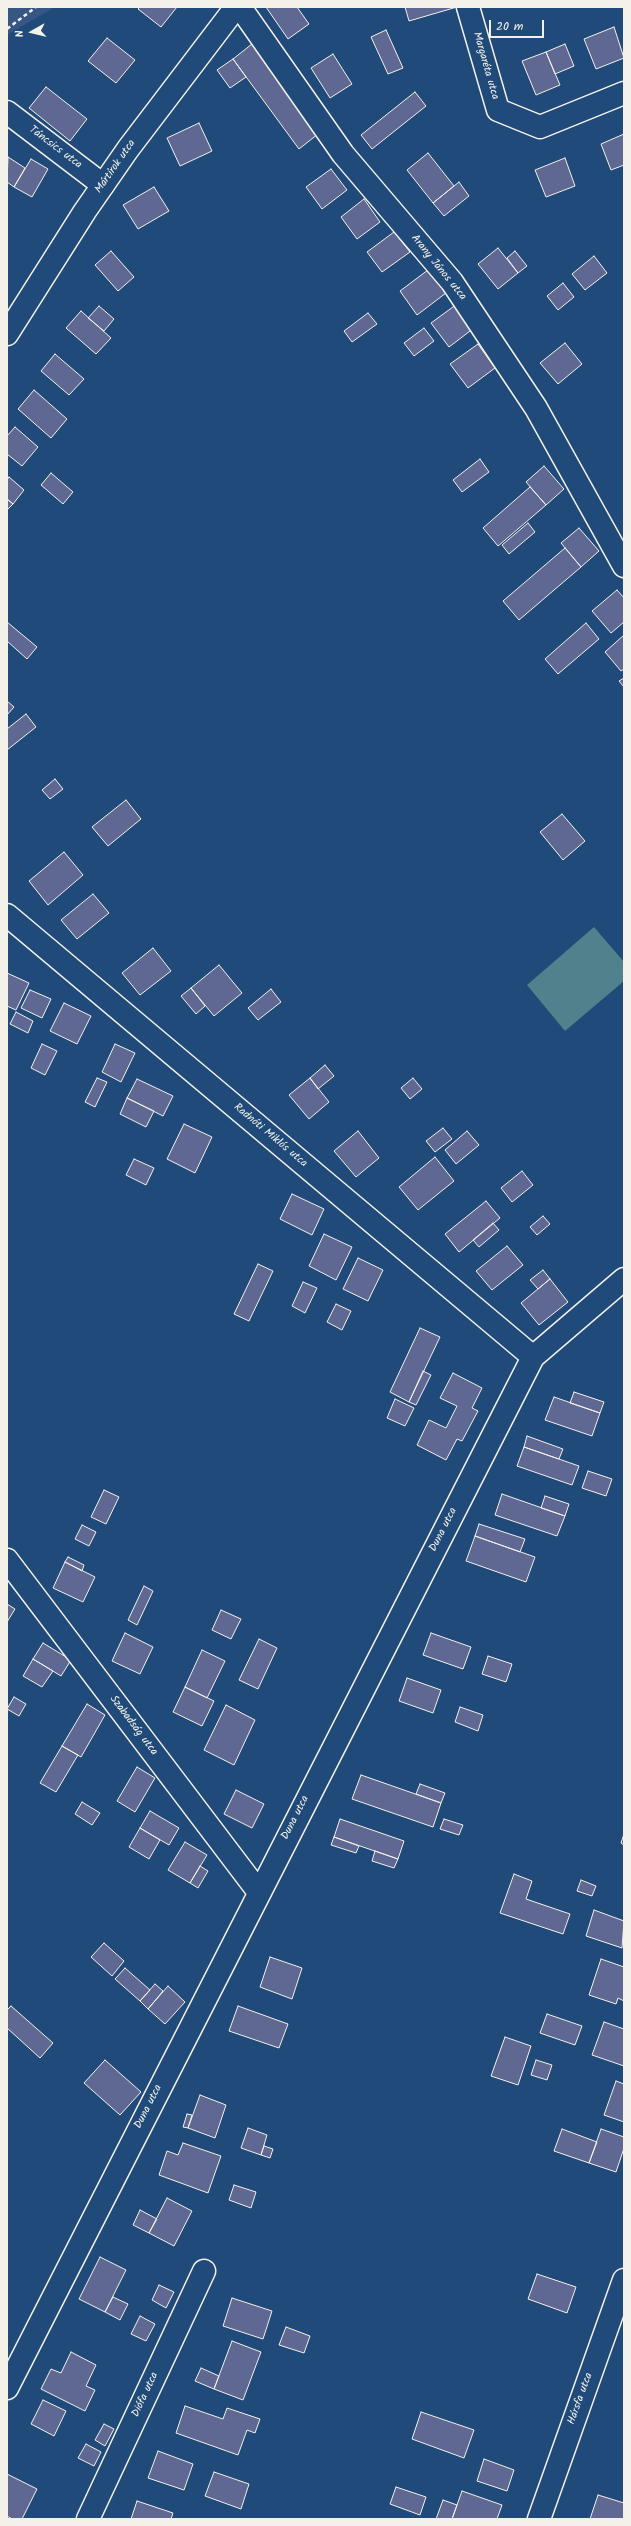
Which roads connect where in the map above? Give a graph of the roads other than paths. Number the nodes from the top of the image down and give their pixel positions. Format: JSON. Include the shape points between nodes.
{"nodes":[{"id":1,"x":236,"y":7,"type":"edge"},
{"id":2,"x":240,"y":7,"type":"edge"},
{"id":3,"x":468,"y":7,"type":"edge"},
{"id":4,"x":624,"y":93,"type":"edge"},
{"id":5,"x":7,"y":112,"type":"edge"},
{"id":6,"x":103,"y":185,"type":"junction"},
{"id":7,"x":7,"y":334,"type":"edge"},
{"id":8,"x":624,"y":566,"type":"edge"},
{"id":9,"x":7,"y":916,"type":"edge"},
{"id":10,"x":624,"y":1279,"type":"edge"},
{"id":11,"x":533,"y":1357,"type":"junction"},
{"id":12,"x":7,"y":1560,"type":"edge"},
{"id":13,"x":258,"y":1891,"type":"junction"},
{"id":14,"x":204,"y":2271,"type":"dead end"},
{"id":15,"x":624,"y":2280,"type":"edge"},
{"id":16,"x":9,"y":2378,"type":"edge"},
{"id":17,"x":88,"y":2519,"type":"edge"},
{"id":18,"x":539,"y":2519,"type":"edge"}],
"edges":[{"from":1,"to":6,"type":"street","name":"Mártírok utca"},
{"from":2,"to":8,"type":"street","name":"Arany János utca","via":[[343,154],[452,282],[536,408]]},
{"from":3,"to":4,"type":"street","name":"Margaréta utca","via":[[498,110],[540,127]]},
{"from":5,"to":6,"type":"street","name":"Táncsics utca"},
{"from":6,"to":7,"type":"street","name":"Mártírok utca"},
{"from":9,"to":11,"type":"street","name":"Radnóti Miklós utca"},
{"from":10,"to":11,"type":"street","name":"Duna utca"},
{"from":11,"to":13,"type":"street","name":"Duna utca"},
{"from":12,"to":13,"type":"street","name":"Szabadság utca"},
{"from":13,"to":16,"type":"street","name":"Duna utca"},
{"from":14,"to":17,"type":"street","name":"Diófa utca"},
{"from":15,"to":18,"type":"street","name":"Hársfa utca"}]}
